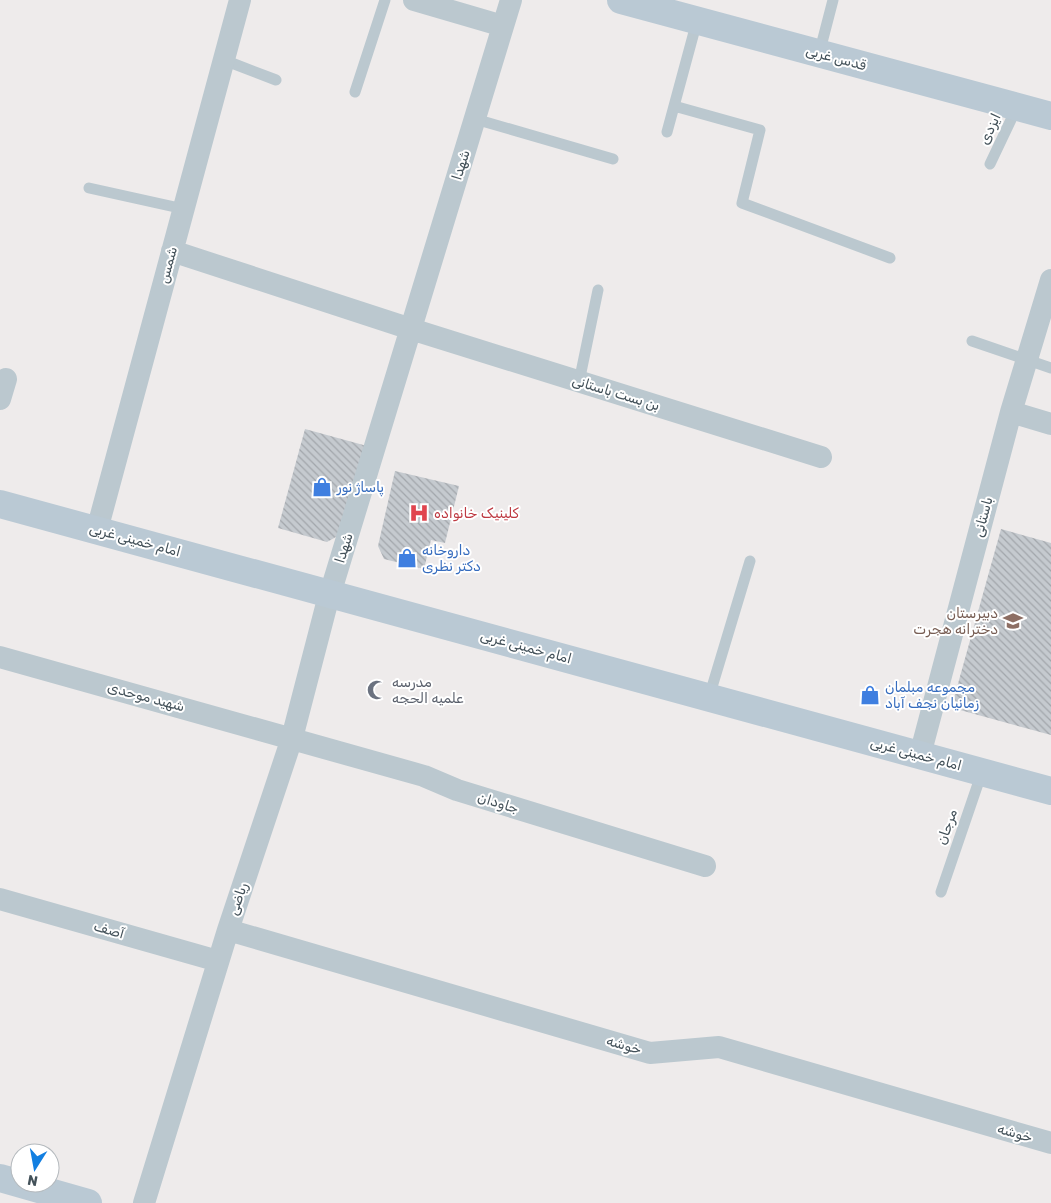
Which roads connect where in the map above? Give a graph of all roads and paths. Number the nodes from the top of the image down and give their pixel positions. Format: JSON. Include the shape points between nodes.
{"nodes":[{"id":1,"x":240,"y":0,"type":"edge"},
{"id":2,"x":385,"y":0,"type":"edge"},
{"id":3,"x":414,"y":0,"type":"edge"},
{"id":4,"x":512,"y":0,"type":"edge"},
{"id":5,"x":621,"y":0,"type":"edge"},
{"id":6,"x":833,"y":0,"type":"edge"},
{"id":7,"x":698,"y":21,"type":"junction"},
{"id":8,"x":503,"y":26,"type":"junction"},
{"id":9,"x":819,"y":54,"type":"junction"},
{"id":10,"x":224,"y":60,"type":"junction"},
{"id":11,"x":276,"y":80,"type":"dead end"},
{"id":12,"x":355,"y":92,"type":"dead end"},
{"id":13,"x":674,"y":106,"type":"junction"},
{"id":14,"x":1017,"y":107,"type":"junction"},
{"id":15,"x":1051,"y":116,"type":"edge"},
{"id":16,"x":475,"y":119,"type":"junction"},
{"id":17,"x":667,"y":132,"type":"dead end"},
{"id":18,"x":613,"y":159,"type":"dead end"},
{"id":19,"x":990,"y":164,"type":"dead end"},
{"id":20,"x":89,"y":188,"type":"dead end"},
{"id":21,"x":184,"y":209,"type":"junction"},
{"id":22,"x":172,"y":251,"type":"junction"},
{"id":23,"x":890,"y":258,"type":"dead end"},
{"id":24,"x":1051,"y":280,"type":"edge"},
{"id":25,"x":598,"y":290,"type":"dead end"},
{"id":26,"x":411,"y":329,"type":"junction"},
{"id":27,"x":972,"y":341,"type":"dead end"},
{"id":28,"x":1026,"y":361,"type":"junction"},
{"id":29,"x":1051,"y":368,"type":"edge"},
{"id":30,"x":579,"y":382,"type":"junction"},
{"id":31,"x":1011,"y":412,"type":"junction"},
{"id":32,"x":1051,"y":424,"type":"edge"},
{"id":33,"x":821,"y":457,"type":"dead end"},
{"id":34,"x":0,"y":504,"type":"edge"},
{"id":35,"x":97,"y":530,"type":"junction"},
{"id":36,"x":750,"y":561,"type":"dead end"},
{"id":37,"x":330,"y":594,"type":"junction"},
{"id":38,"x":0,"y":657,"type":"edge"},
{"id":39,"x":709,"y":697,"type":"junction"},
{"id":40,"x":292,"y":738,"type":"junction"},
{"id":41,"x":920,"y":755,"type":"junction"},
{"id":42,"x":982,"y":772,"type":"junction"},
{"id":43,"x":1051,"y":791,"type":"edge"},
{"id":44,"x":705,"y":866,"type":"dead end"},
{"id":45,"x":941,"y":892,"type":"dead end"},
{"id":46,"x":0,"y":899,"type":"edge"},
{"id":47,"x":228,"y":930,"type":"junction"},
{"id":48,"x":218,"y":961,"type":"junction"},
{"id":49,"x":1051,"y":1143,"type":"edge"},
{"id":50,"x":0,"y":1178,"type":"edge"},
{"id":51,"x":88,"y":1203,"type":"edge"},
{"id":52,"x":144,"y":1203,"type":"edge"}],
"edges":[{"from":1,"to":10,"type":"street","name":"شمس"},
{"from":2,"to":12,"type":"lane"},
{"from":3,"to":8,"type":"street"},
{"from":4,"to":8,"type":"street","name":"شهدا"},
{"from":5,"to":7,"type":"main road","name":"قدس غربی"},
{"from":6,"to":9,"type":"lane"},
{"from":7,"to":9,"type":"main road","name":"قدس غربی"},
{"from":7,"to":13,"type":"lane"},
{"from":8,"to":16,"type":"street","name":"شهدا"},
{"from":9,"to":14,"type":"main road","name":"قدس غربی"},
{"from":10,"to":11,"type":"lane"},
{"from":10,"to":21,"type":"street","name":"شمس"},
{"from":13,"to":17,"type":"lane"},
{"from":13,"to":23,"type":"lane","via":[[760,130],[742,203]]},
{"from":14,"to":15,"type":"main road","name":"قدس غربی"},
{"from":14,"to":19,"type":"lane","name":"ایزدی"},
{"from":16,"to":18,"type":"lane"},
{"from":16,"to":26,"type":"street","name":"شهدا"},
{"from":20,"to":21,"type":"lane"},
{"from":21,"to":22,"type":"street","name":"شمس"},
{"from":22,"to":26,"type":"street"},
{"from":22,"to":35,"type":"street","name":"شمس"},
{"from":24,"to":28,"type":"street","name":"باستانی"},
{"from":25,"to":30,"type":"lane"},
{"from":26,"to":30,"type":"street","name":"بن بست باستانی"},
{"from":26,"to":37,"type":"street","name":"شهدا"},
{"from":27,"to":28,"type":"lane"},
{"from":28,"to":29,"type":"lane"},
{"from":28,"to":31,"type":"street","name":"باستانی"},
{"from":30,"to":33,"type":"street","name":"بن بست باستانی"},
{"from":31,"to":32,"type":"street"},
{"from":31,"to":41,"type":"street","name":"باستانی"},
{"from":34,"to":35,"type":"main road","name":"امام خمینی غربی"},
{"from":35,"to":37,"type":"main road","name":"امام خمینی غربی"},
{"from":36,"to":39,"type":"lane"},
{"from":37,"to":39,"type":"main road","name":"امام خمینی غربی"},
{"from":37,"to":40,"type":"street","name":"ریاضی"},
{"from":38,"to":40,"type":"street","name":"شهید موحدی"},
{"from":39,"to":41,"type":"main road","name":"امام خمینی غربی"},
{"from":40,"to":44,"type":"street","name":"جاودان","via":[[424,776],[457,790]]},
{"from":40,"to":47,"type":"street","name":"ریاضی"},
{"from":41,"to":42,"type":"main road","name":"امام خمینی غربی"},
{"from":42,"to":43,"type":"main road","name":"امام خمینی غربی"},
{"from":42,"to":45,"type":"lane","name":"مرجان"},
{"from":46,"to":48,"type":"street","name":"آصف"},
{"from":47,"to":48,"type":"street","name":"ریاضی"},
{"from":47,"to":49,"type":"street","name":"خوشه","via":[[650,1053],[719,1047]]},
{"from":48,"to":52,"type":"street","name":"ریاضی"},
{"from":50,"to":51,"type":"main road"}]}
